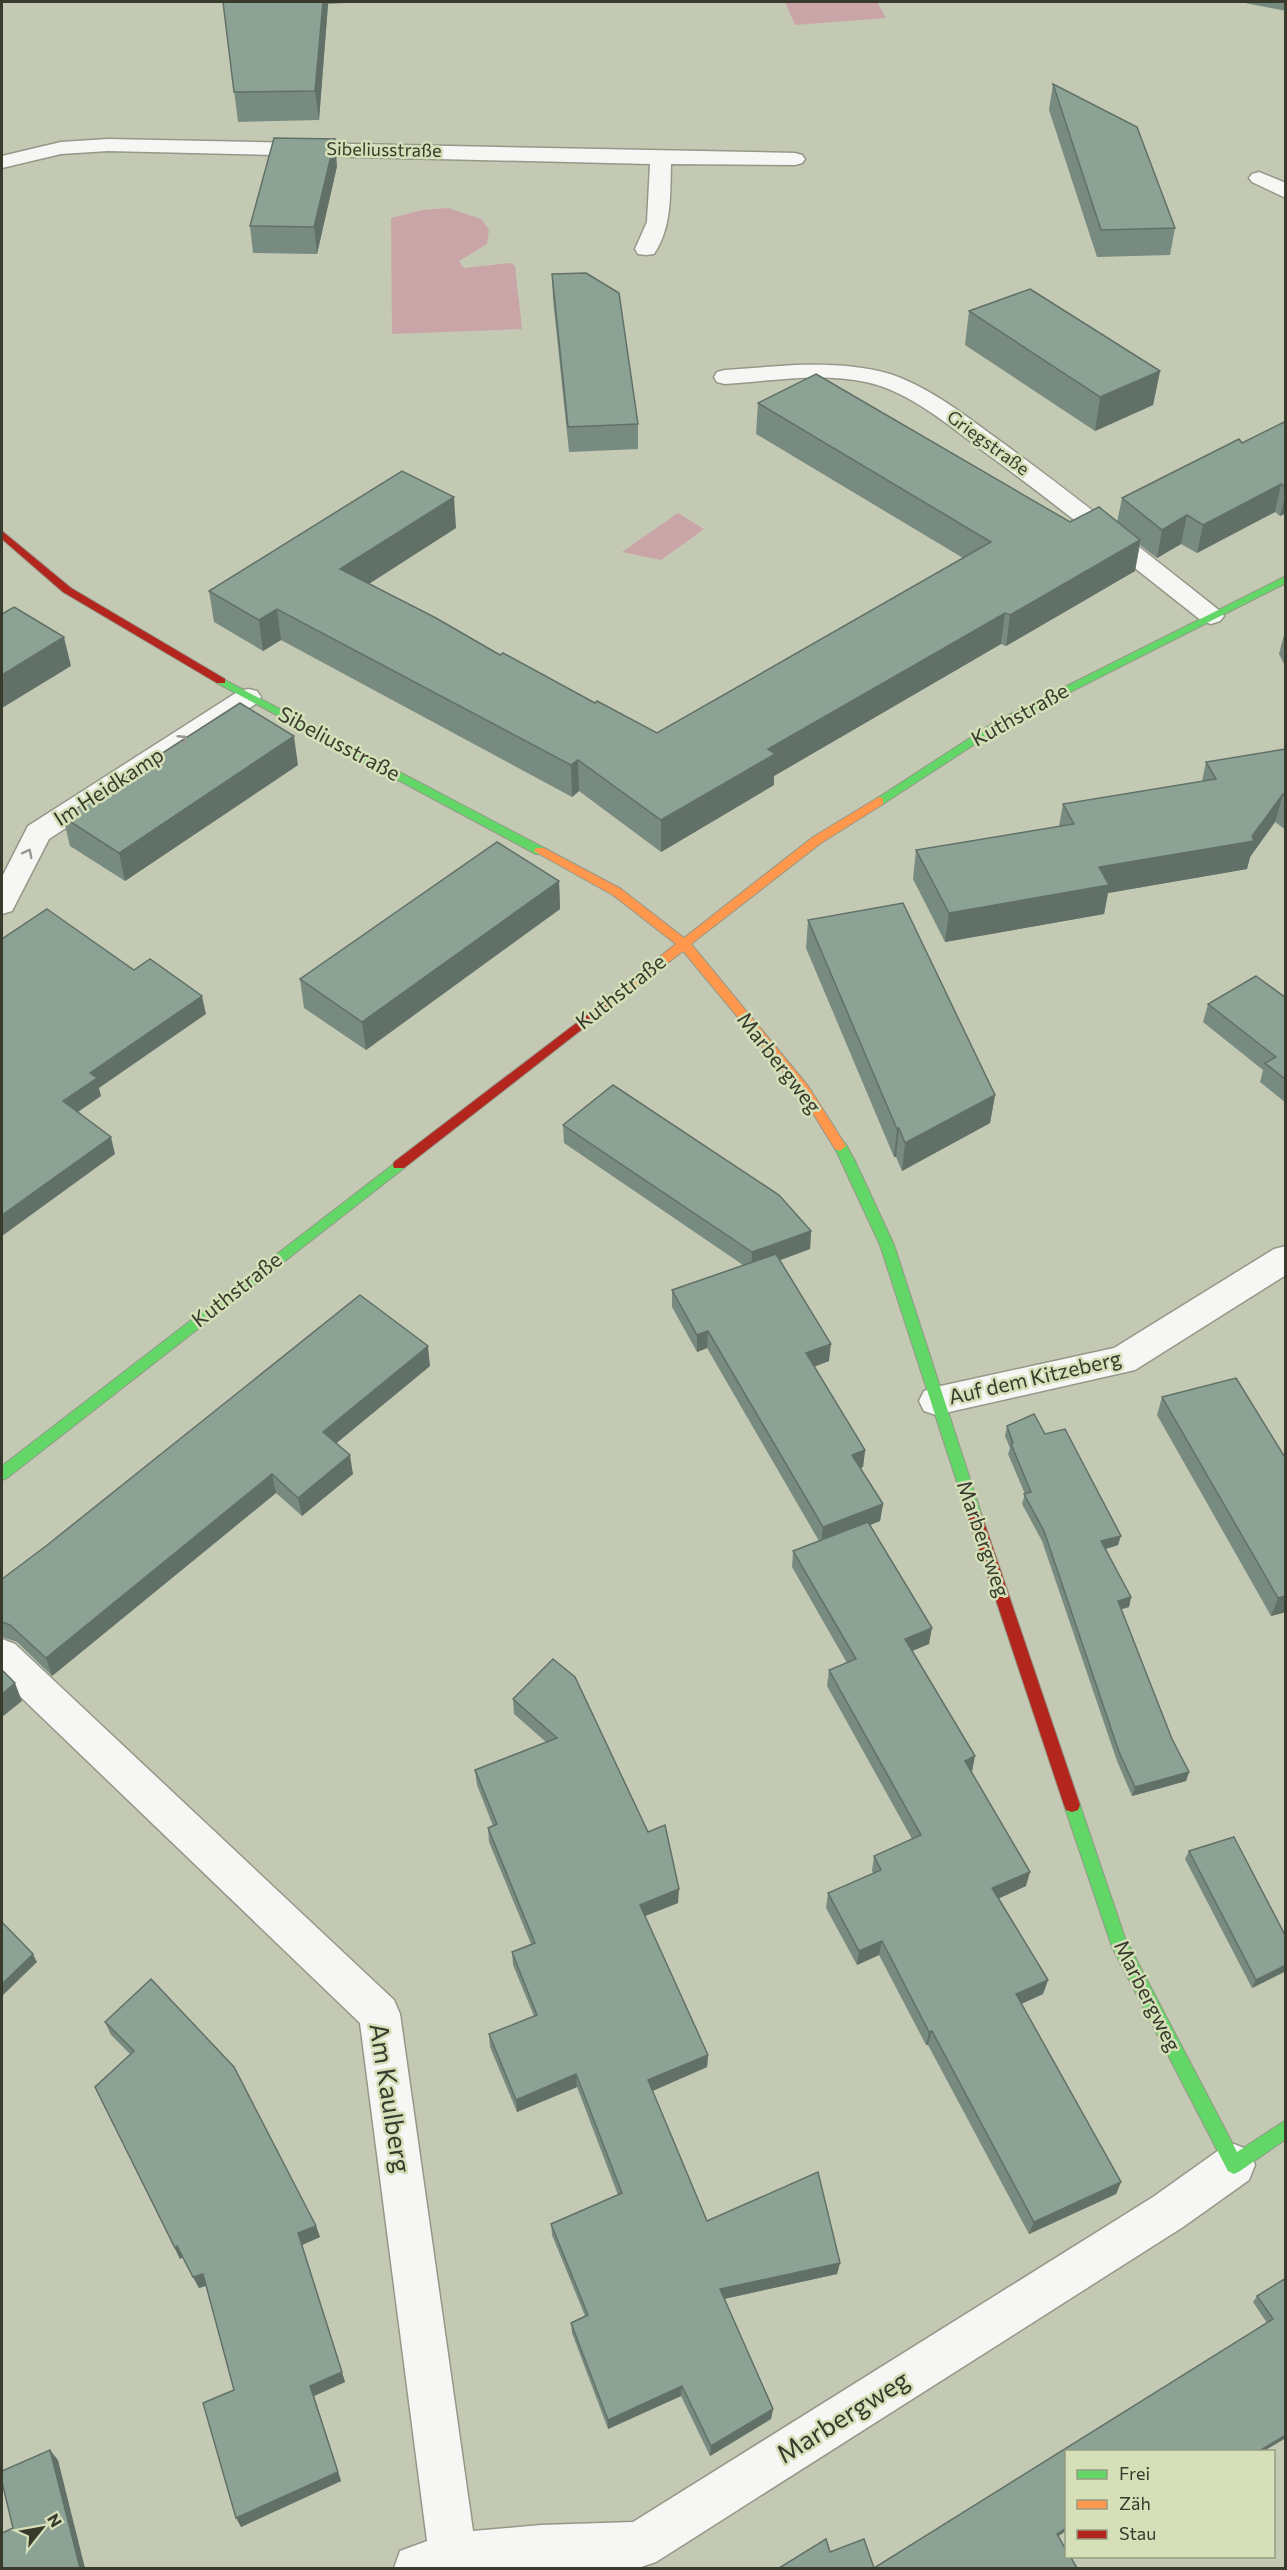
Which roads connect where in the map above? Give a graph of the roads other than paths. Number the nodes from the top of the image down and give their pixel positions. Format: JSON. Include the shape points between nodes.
{"nodes":[{"id":1,"x":661,"y":158,"type":"junction"},
{"id":2,"x":795,"y":159,"type":"dead end"},
{"id":3,"x":2,"y":162,"type":"edge"},
{"id":4,"x":1258,"y":178,"type":"dead end"},
{"id":5,"x":1286,"y":192,"type":"edge"},
{"id":6,"x":646,"y":249,"type":"dead end"},
{"id":7,"x":725,"y":377,"type":"dead end"},
{"id":8,"x":2,"y":534,"type":"edge"},
{"id":9,"x":1286,"y":579,"type":"edge"},
{"id":10,"x":1211,"y":616,"type":"junction"},
{"id":11,"x":248,"y":697,"type":"junction"},
{"id":12,"x":2,"y":904,"type":"edge"},
{"id":13,"x":683,"y":943,"type":"junction"},
{"id":14,"x":1286,"y":1258,"type":"edge"},
{"id":15,"x":936,"y":1401,"type":"junction"},
{"id":16,"x":2,"y":1474,"type":"edge"},
{"id":17,"x":2,"y":1655,"type":"edge"},
{"id":18,"x":1286,"y":2128,"type":"edge"},
{"id":19,"x":1234,"y":2165,"type":"junction"},
{"id":20,"x":435,"y":2562,"type":"edge"}],
"edges":[{"from":1,"to":2,"type":"street","name":"Sibeliusstraße"},
{"from":1,"to":3,"type":"street","name":"Sibeliusstraße","via":[[108,145],[61,148]]},
{"from":1,"to":6,"type":"street","via":[[658,222]]},
{"from":4,"to":5,"type":"street"},
{"from":7,"to":10,"type":"street","name":"Griegstraße","via":[[804,372],[866,375],[899,386],[934,405],[1030,473]]},
{"from":8,"to":11,"type":"street","name":"Sibeliusstraße","via":[[67,590]]},
{"from":9,"to":10,"type":"street","name":"Kuthstraße"},
{"from":10,"to":13,"type":"street","name":"Kuthstraße","via":[[997,725],[817,840]]},
{"from":12,"to":11,"type":"street","name":"Im Heidkamp","one_way":true,"via":[[38,833]]},
{"from":11,"to":13,"type":"street","name":"Sibeliusstraße","via":[[617,892]]},
{"from":13,"to":15,"type":"street","name":"Marbergweg","via":[[804,1089],[849,1161],[887,1245]]},
{"from":13,"to":16,"type":"street","name":"Kuthstraße"},
{"from":14,"to":15,"type":"street","name":"Auf dem Kitzeberg","via":[[1123,1360]]},
{"from":15,"to":19,"type":"street","name":"Marbergweg","via":[[1118,1941]]},
{"from":17,"to":20,"type":"street","name":"Am Kaulberg","via":[[379,2014]]},
{"from":18,"to":19,"type":"street","name":"Marbergweg"},
{"from":19,"to":20,"type":"street","name":"Marbergweg","via":[[1168,2212],[639,2545],[541,2548]]}]}
